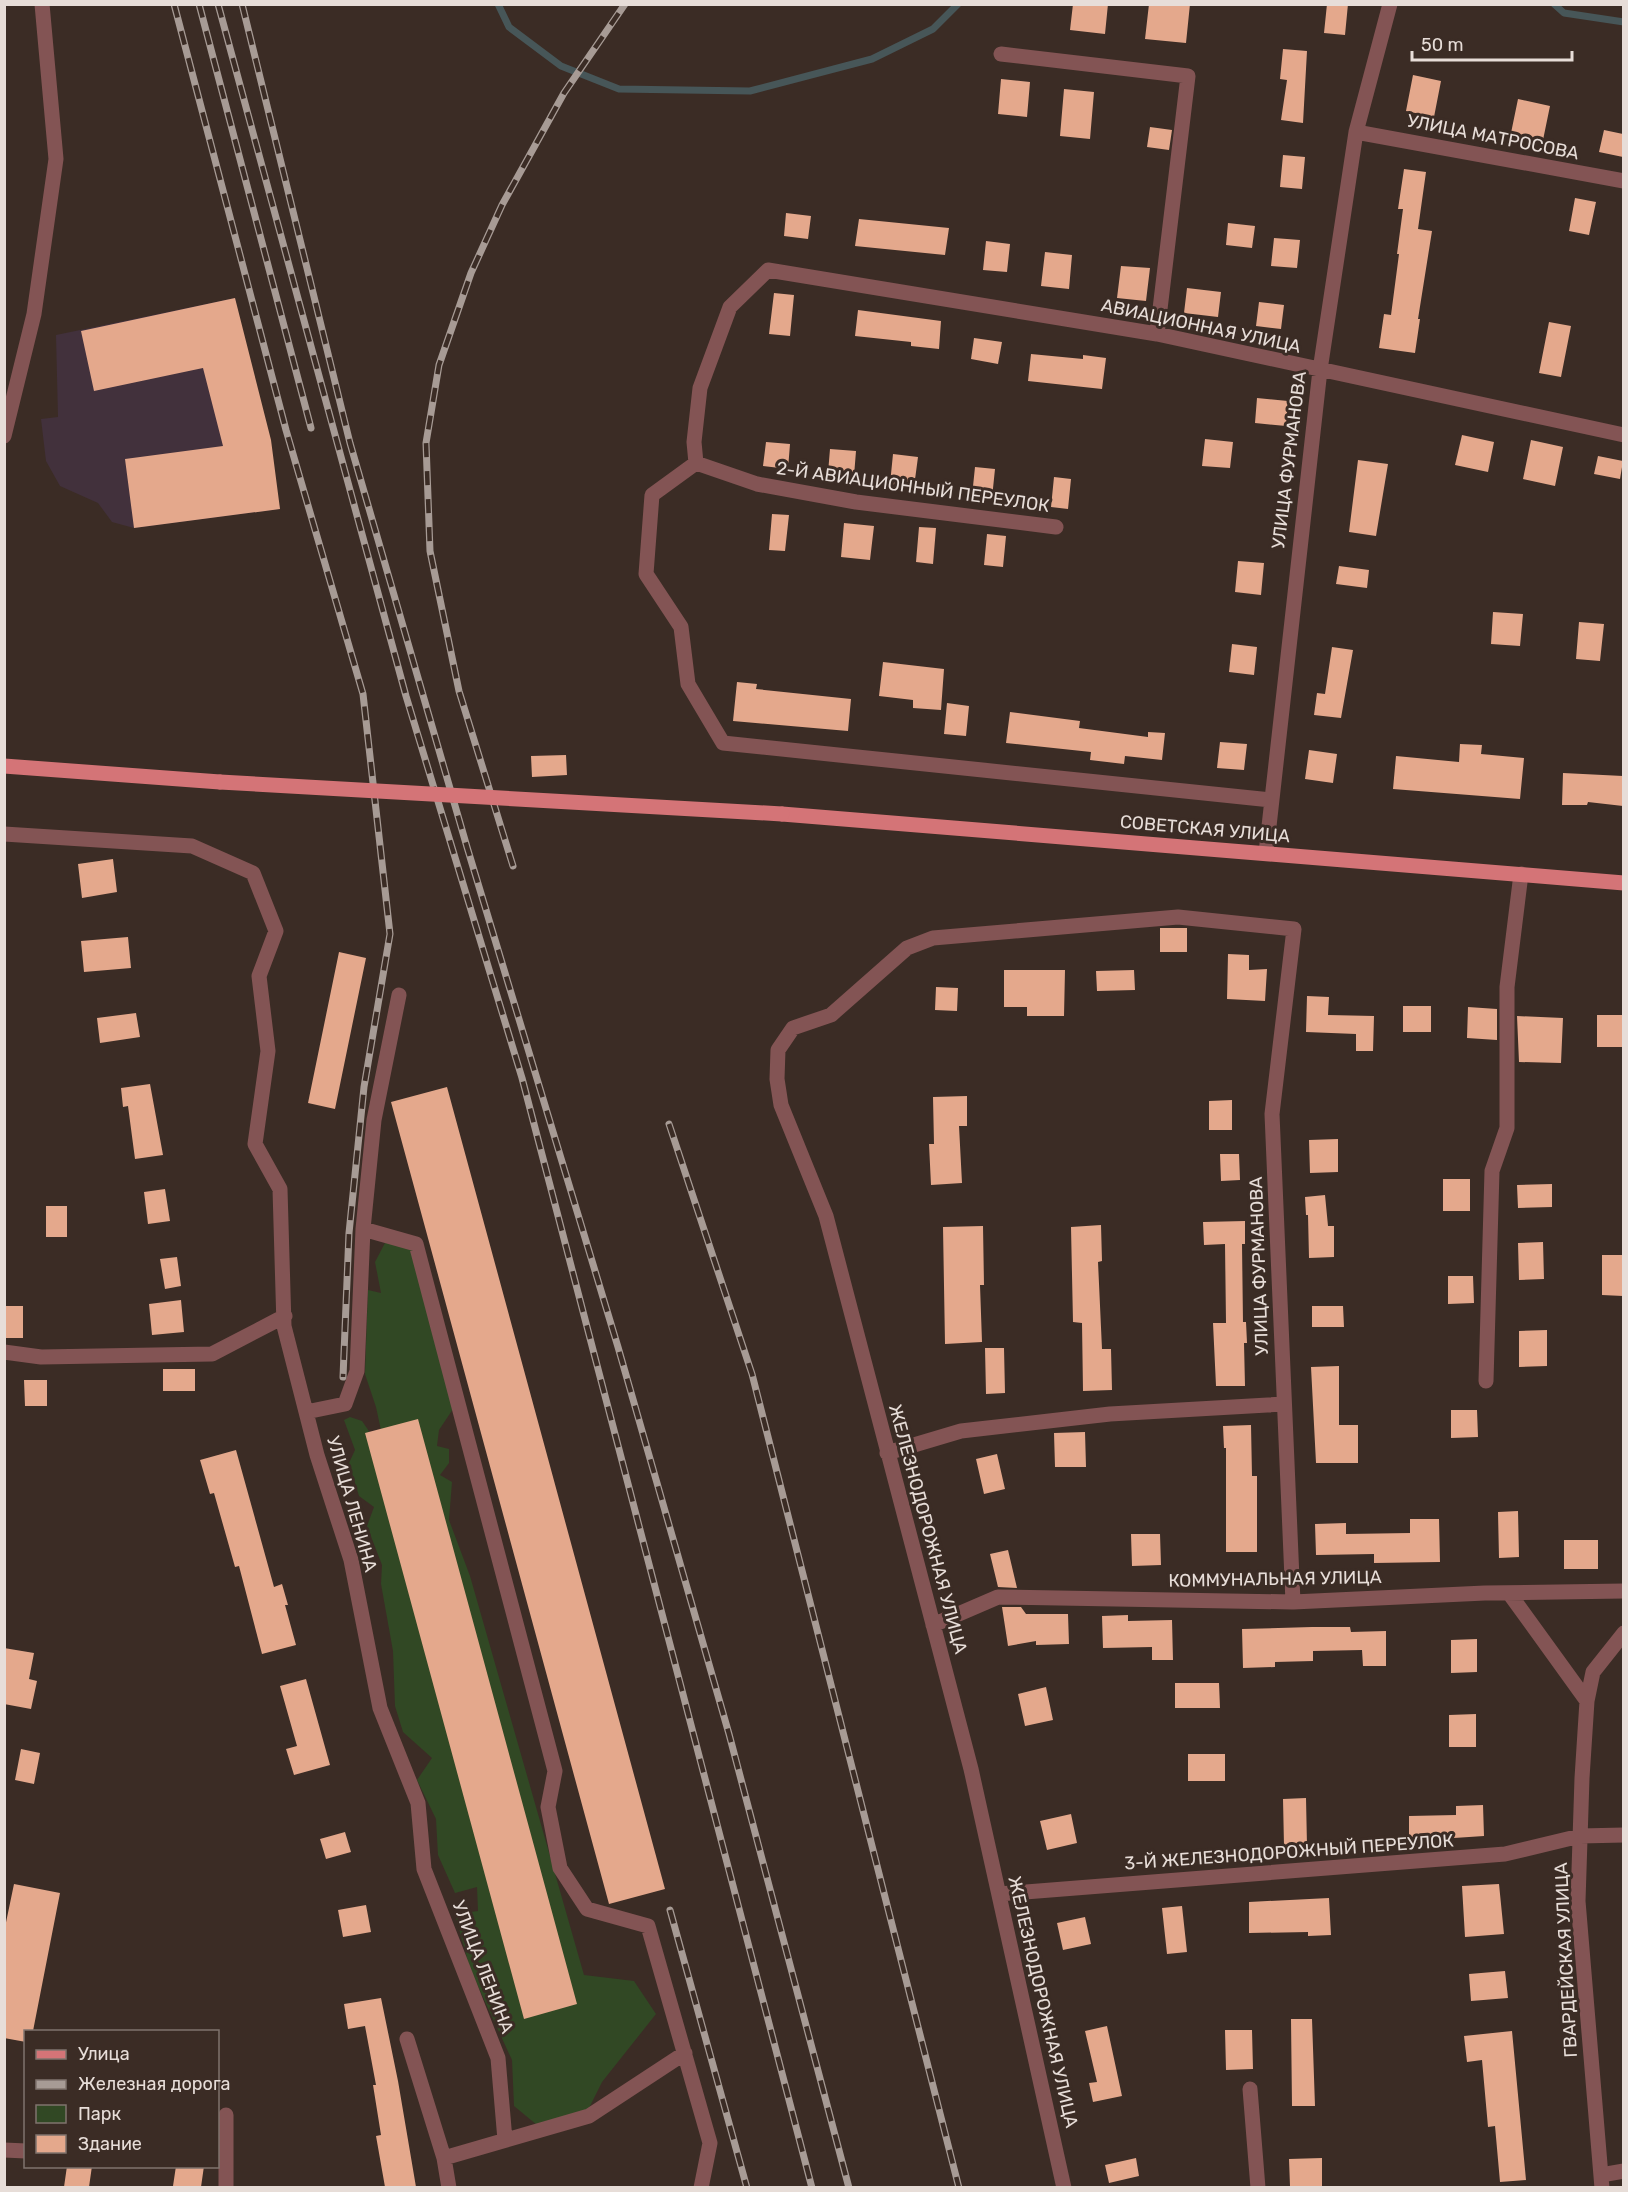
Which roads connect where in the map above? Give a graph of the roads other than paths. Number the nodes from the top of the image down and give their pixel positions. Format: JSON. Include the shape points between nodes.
{"nodes":[{"id":1,"x":42,"y":4,"type":"edge"},
{"id":2,"x":1390,"y":4,"type":"edge"},
{"id":3,"x":1000,"y":54,"type":"dead end"},
{"id":4,"x":1356,"y":132,"type":"junction"},
{"id":5,"x":1623,"y":182,"type":"edge"},
{"id":6,"x":1157,"y":334,"type":"junction"},
{"id":7,"x":1320,"y":370,"type":"junction"},
{"id":8,"x":1623,"y":435,"type":"edge"},
{"id":9,"x":4,"y":436,"type":"edge"},
{"id":10,"x":696,"y":463,"type":"junction"},
{"id":11,"x":1056,"y":527,"type":"dead end"},
{"id":12,"x":4,"y":766,"type":"edge"},
{"id":13,"x":1271,"y":800,"type":"junction"},
{"id":14,"x":4,"y":834,"type":"edge"},
{"id":15,"x":1266,"y":853,"type":"junction"},
{"id":16,"x":1521,"y":874,"type":"junction"},
{"id":17,"x":1623,"y":883,"type":"edge"},
{"id":18,"x":1294,"y":929,"type":"joint"},
{"id":19,"x":399,"y":995,"type":"dead end"},
{"id":20,"x":363,"y":1229,"type":"junction"},
{"id":21,"x":285,"y":1316,"type":"junction"},
{"id":22,"x":4,"y":1352,"type":"edge"},
{"id":23,"x":1486,"y":1381,"type":"dead end"},
{"id":24,"x":1284,"y":1404,"type":"junction"},
{"id":25,"x":306,"y":1412,"type":"junction"},
{"id":26,"x":887,"y":1453,"type":"junction"},
{"id":27,"x":1623,"y":1591,"type":"edge"},
{"id":28,"x":1509,"y":1593,"type":"junction"},
{"id":29,"x":1293,"y":1602,"type":"junction"},
{"id":30,"x":933,"y":1625,"type":"junction"},
{"id":31,"x":1623,"y":1633,"type":"edge"},
{"id":32,"x":1587,"y":1701,"type":"junction"},
{"id":33,"x":1623,"y":1835,"type":"edge"},
{"id":34,"x":1580,"y":1836,"type":"junction"},
{"id":35,"x":999,"y":1894,"type":"junction"},
{"id":36,"x":407,"y":2039,"type":"dead end"},
{"id":37,"x":685,"y":2054,"type":"junction"},
{"id":38,"x":1250,"y":2089,"type":"dead end"},
{"id":39,"x":226,"y":2115,"type":"dead end"},
{"id":40,"x":506,"y":2140,"type":"junction"},
{"id":41,"x":4,"y":2151,"type":"edge"},
{"id":42,"x":24,"y":2151,"type":"edge"},
{"id":43,"x":444,"y":2158,"type":"junction"},
{"id":44,"x":1623,"y":2171,"type":"edge"},
{"id":45,"x":1601,"y":2181,"type":"edge"},
{"id":46,"x":226,"y":2187,"type":"edge"},
{"id":47,"x":449,"y":2187,"type":"edge"},
{"id":48,"x":701,"y":2187,"type":"edge"},
{"id":49,"x":1064,"y":2187,"type":"edge"},
{"id":50,"x":1258,"y":2187,"type":"edge"}],
"edges":[{"from":1,"to":9,"type":"street","via":[[56,159],[33,314]]},
{"from":2,"to":4,"type":"street","name":"УЛИЦА ФУРМАНОВА"},
{"from":3,"to":6,"type":"street","via":[[1188,76]]},
{"from":4,"to":5,"type":"street","name":"УЛИЦА МАТРОСОВА"},
{"from":4,"to":7,"type":"street","name":"УЛИЦА ФУРМАНОВА"},
{"from":6,"to":7,"type":"street","name":"АВИАЦИОННАЯ УЛИЦА"},
{"from":6,"to":10,"type":"street","name":"АВИАЦИОННАЯ УЛИЦА","via":[[768,270],[729,306],[700,388],[693,442]]},
{"from":7,"to":8,"type":"street","name":"АВИАЦИОННАЯ УЛИЦА"},
{"from":7,"to":13,"type":"street","name":"УЛИЦА ФУРМАНОВА"},
{"from":10,"to":11,"type":"street","name":"2-Й АВИАЦИОННЫЙ ПЕРЕУЛОК","via":[[757,484],[856,502]]},
{"from":10,"to":13,"type":"street","via":[[652,495],[646,574],[681,627],[688,684],[723,744]]},
{"from":12,"to":15,"type":"main road","name":"СОВЕТСКАЯ УЛИЦА","bridge":true,"via":[[783,814]]},
{"from":13,"to":15,"type":"street","name":"УЛИЦА ФУРМАНОВА"},
{"from":14,"to":21,"type":"street","name":"УЛИЦА ЛЕНИНА","via":[[192,846],[253,873],[276,931],[259,976],[268,1051],[255,1144],[280,1189]]},
{"from":15,"to":16,"type":"main road","name":"СОВЕТСКАЯ УЛИЦА"},
{"from":16,"to":17,"type":"main road","name":"СОВЕТСКАЯ УЛИЦА"},
{"from":16,"to":23,"type":"street","via":[[1507,987],[1507,1128],[1492,1171]]},
{"from":18,"to":24,"type":"street","name":"УЛИЦА ФУРМАНОВА","via":[[1272,1114]]},
{"from":18,"to":26,"type":"street","name":"ЖЕЛЕЗНОДОРОЖНАЯ УЛИЦА","via":[[1178,917],[933,938],[908,948],[831,1015],[793,1028],[778,1050],[777,1079],[782,1105],[826,1216]]},
{"from":19,"to":20,"type":"street","via":[[374,1120]]},
{"from":20,"to":25,"type":"street","via":[[357,1371],[345,1404]]},
{"from":20,"to":37,"type":"street","via":[[416,1244],[555,1771],[548,1807],[560,1868],[587,1909],[648,1926]]},
{"from":21,"to":22,"type":"street","via":[[212,1354],[41,1357]]},
{"from":21,"to":25,"type":"street","name":"УЛИЦА ЛЕНИНА","via":[[284,1326]]},
{"from":24,"to":26,"type":"street","via":[[1110,1414],[961,1431]]},
{"from":24,"to":29,"type":"street","name":"УЛИЦА ФУРМАНОВА"},
{"from":25,"to":40,"type":"street","name":"УЛИЦА ЛЕНИНА","via":[[351,1560],[380,1708],[418,1803],[424,1869],[498,2058]]},
{"from":26,"to":30,"type":"street","name":"ЖЕЛЕЗНОДОРОЖНАЯ УЛИЦА"},
{"from":27,"to":28,"type":"street","name":"КОММУНАЛЬНАЯ УЛИЦА"},
{"from":28,"to":29,"type":"street","name":"КОММУНАЛЬНАЯ УЛИЦА"},
{"from":28,"to":32,"type":"street"},
{"from":29,"to":30,"type":"street","name":"КОММУНАЛЬНАЯ УЛИЦА","via":[[998,1598]]},
{"from":30,"to":35,"type":"street","name":"ЖЕЛЕЗНОДОРОЖНАЯ УЛИЦА"},
{"from":31,"to":32,"type":"street","name":"ГВАРДЕЙСКАЯ УЛИЦА","via":[[1593,1671]]},
{"from":32,"to":34,"type":"street","name":"ГВАРДЕЙСКАЯ УЛИЦА"},
{"from":33,"to":34,"type":"street","name":"3-Й ЖЕЛЕЗНОДОРОЖНЫЙ ПЕРЕУЛОК"},
{"from":34,"to":35,"type":"street","name":"3-Й ЖЕЛЕЗНОДОРОЖНЫЙ ПЕРЕУЛОК","via":[[1505,1854]]},
{"from":34,"to":45,"type":"street","name":"ГВАРДЕЙСКАЯ УЛИЦА","via":[[1578,1901]]},
{"from":35,"to":49,"type":"street","name":"ЖЕЛЕЗНОДОРОЖНАЯ УЛИЦА"},
{"from":36,"to":43,"type":"street"},
{"from":37,"to":40,"type":"street","via":[[589,2116]]},
{"from":37,"to":48,"type":"street","via":[[710,2143]]},
{"from":38,"to":50,"type":"street"},
{"from":39,"to":46,"type":"street"},
{"from":40,"to":43,"type":"street"},
{"from":41,"to":42,"type":"street"},
{"from":43,"to":47,"type":"street"},
{"from":44,"to":45,"type":"street"}]}
